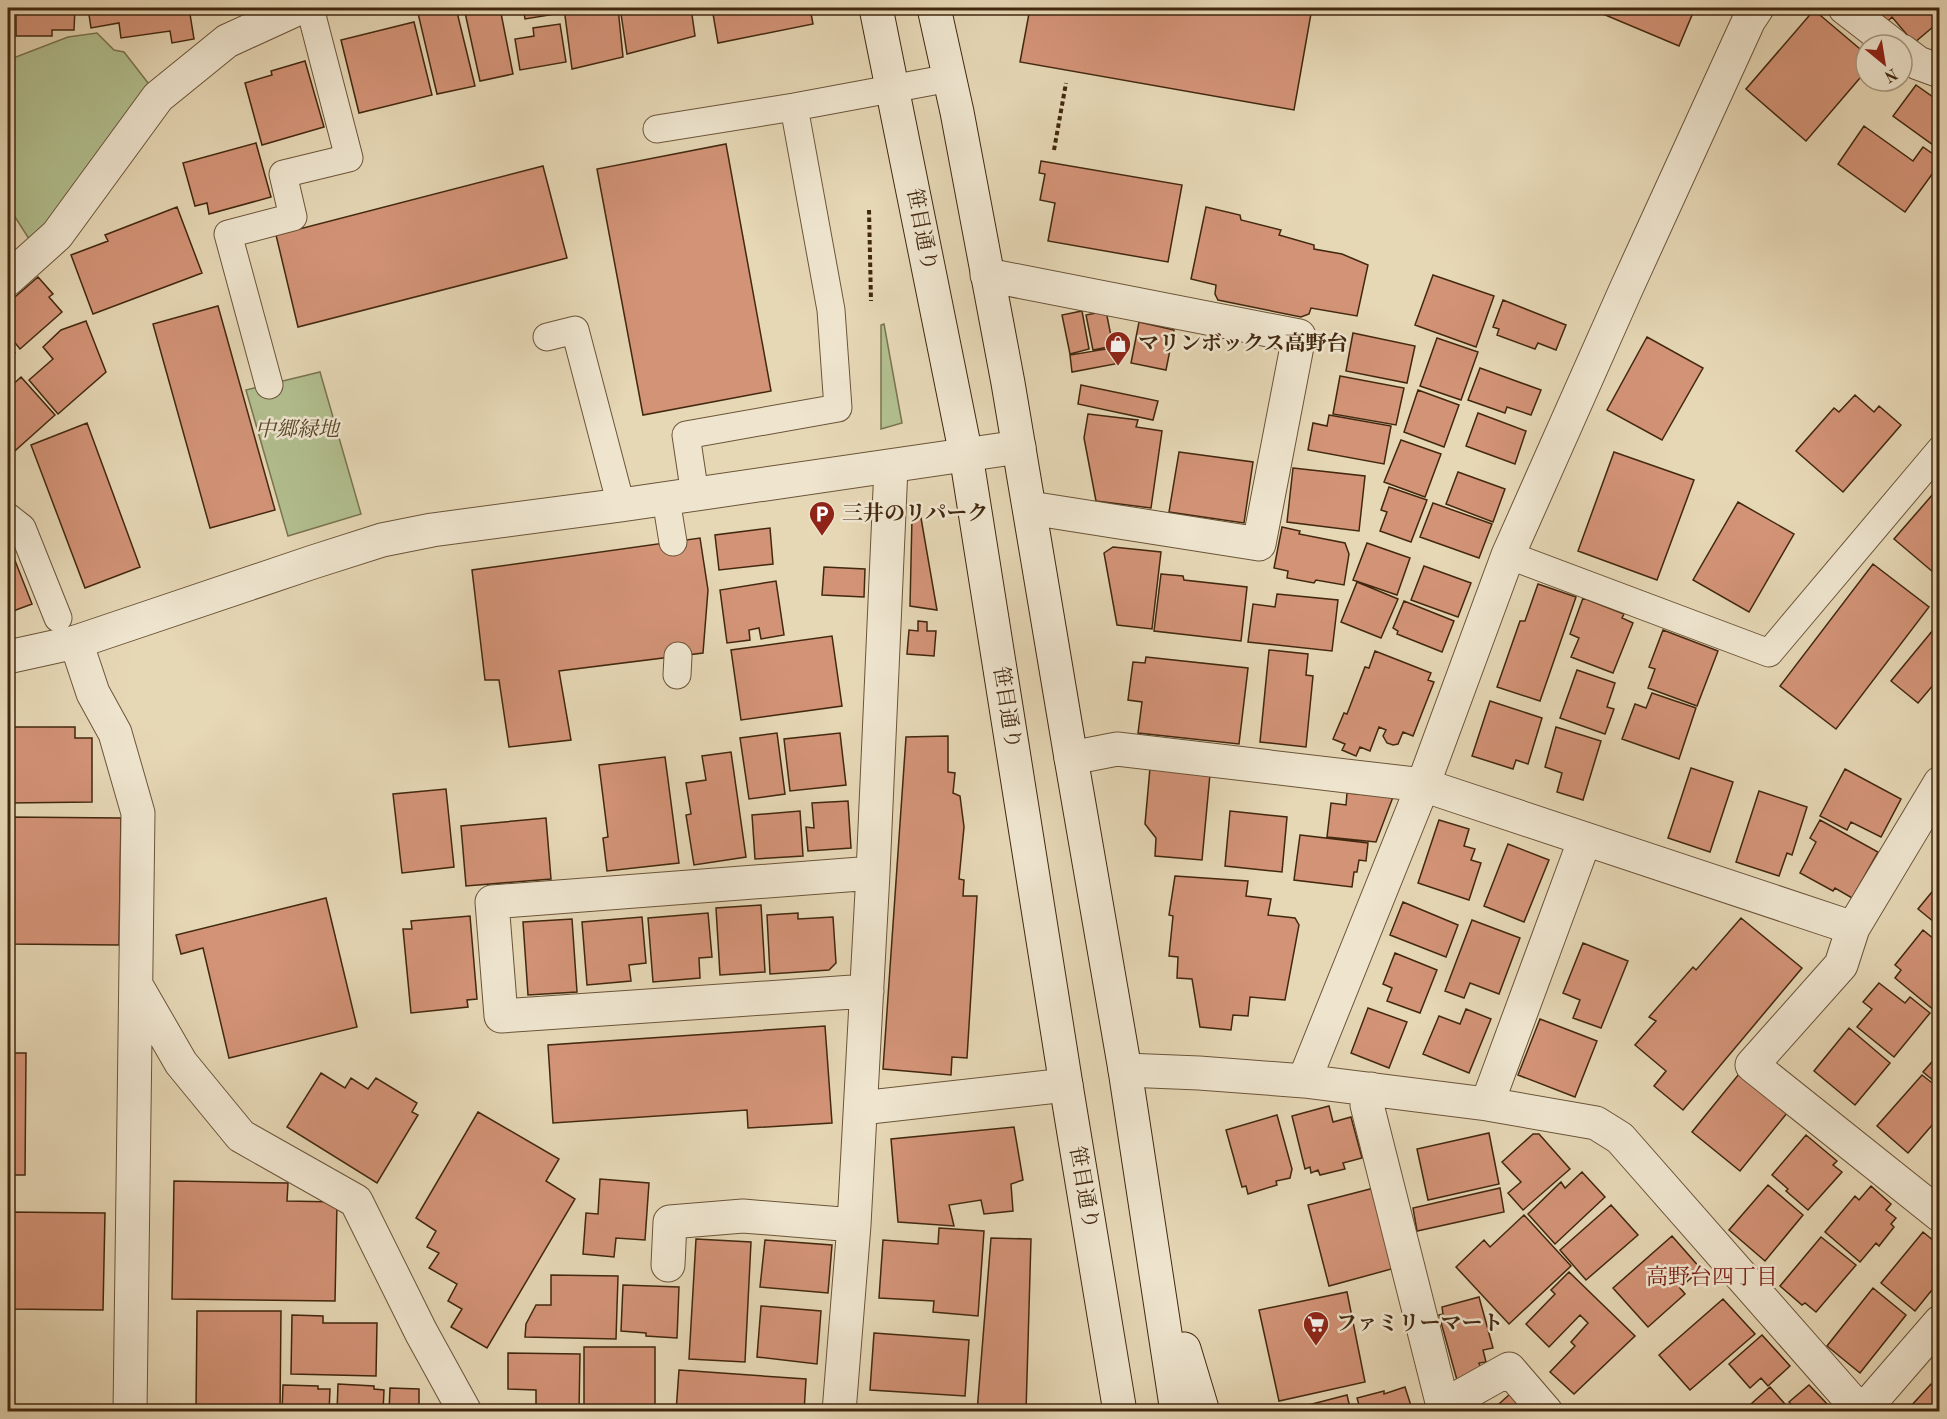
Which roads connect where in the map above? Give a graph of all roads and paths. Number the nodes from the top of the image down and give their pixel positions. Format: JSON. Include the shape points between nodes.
{"nodes":[{"id":1,"x":299,"y":8,"type":"edge"},
{"id":2,"x":310,"y":8,"type":"edge"},
{"id":3,"x":876,"y":8,"type":"edge"},
{"id":4,"x":934,"y":8,"type":"edge"},
{"id":5,"x":1757,"y":8,"type":"edge"},
{"id":6,"x":1845,"y":8,"type":"edge"},
{"id":7,"x":1877,"y":33,"type":"edge"},
{"id":8,"x":1914,"y":60,"type":"edge"},
{"id":9,"x":1940,"y":71,"type":"edge"},
{"id":10,"x":950,"y":78,"type":"junction"},
{"id":11,"x":1066,"y":83,"type":"dead end"},
{"id":12,"x":892,"y":89,"type":"junction"},
{"id":13,"x":794,"y":107,"type":"junction"},
{"id":14,"x":657,"y":129,"type":"dead end"},
{"id":15,"x":1054,"y":150,"type":"dead end"},
{"id":16,"x":987,"y":275,"type":"junction"},
{"id":17,"x":8,"y":279,"type":"edge"},
{"id":18,"x":547,"y":337,"type":"dead end"},
{"id":19,"x":269,"y":385,"type":"dead end"},
{"id":20,"x":1019,"y":447,"type":"junction"},
{"id":21,"x":1940,"y":450,"type":"edge"},
{"id":22,"x":966,"y":455,"type":"junction"},
{"id":23,"x":891,"y":466,"type":"junction"},
{"id":24,"x":680,"y":497,"type":"junction"},
{"id":25,"x":621,"y":505,"type":"junction"},
{"id":26,"x":1030,"y":508,"type":"junction"},
{"id":27,"x":8,"y":517,"type":"edge"},
{"id":28,"x":673,"y":542,"type":"dead end"},
{"id":29,"x":1508,"y":555,"type":"junction"},
{"id":30,"x":67,"y":630,"type":"junction"},
{"id":31,"x":8,"y":657,"type":"edge"},
{"id":32,"x":1071,"y":758,"type":"junction"},
{"id":33,"x":1940,"y":783,"type":"edge"},
{"id":34,"x":1423,"y":784,"type":"junction"},
{"id":35,"x":1585,"y":839,"type":"junction"},
{"id":36,"x":873,"y":873,"type":"junction"},
{"id":37,"x":1853,"y":928,"type":"junction"},
{"id":38,"x":136,"y":986,"type":"junction"},
{"id":39,"x":867,"y":991,"type":"junction"},
{"id":40,"x":1125,"y":1070,"type":"junction"},
{"id":41,"x":1304,"y":1081,"type":"junction"},
{"id":42,"x":1066,"y":1085,"type":"junction"},
{"id":43,"x":1371,"y":1089,"type":"junction"},
{"id":44,"x":1487,"y":1104,"type":"junction"},
{"id":45,"x":861,"y":1108,"type":"junction"},
{"id":46,"x":1940,"y":1215,"type":"edge"},
{"id":47,"x":854,"y":1225,"type":"junction"},
{"id":48,"x":1152,"y":1248,"type":"junction"},
{"id":49,"x":1095,"y":1258,"type":"junction"},
{"id":50,"x":668,"y":1265,"type":"dead end"},
{"id":51,"x":1940,"y":1322,"type":"edge"},
{"id":52,"x":130,"y":1412,"type":"edge"},
{"id":53,"x":465,"y":1412,"type":"edge"},
{"id":54,"x":839,"y":1412,"type":"edge"},
{"id":55,"x":1097,"y":1412,"type":"edge"},
{"id":56,"x":1120,"y":1412,"type":"edge"},
{"id":57,"x":1177,"y":1412,"type":"edge"},
{"id":58,"x":1203,"y":1412,"type":"edge"},
{"id":59,"x":1546,"y":1412,"type":"edge"},
{"id":60,"x":1861,"y":1412,"type":"edge"}],
"edges":[{"from":1,"to":17,"type":"street","via":[[227,41],[158,97],[57,235]]},
{"from":2,"to":19,"type":"lane","via":[[349,158],[283,174],[293,217],[228,234]]},
{"from":3,"to":12,"type":"street","name":"笹目通り"},
{"from":4,"to":10,"type":"street"},
{"from":5,"to":29,"type":"street"},
{"from":6,"to":7,"type":"street"},
{"from":8,"to":9,"type":"street"},
{"from":10,"to":12,"type":"lane"},
{"from":10,"to":16,"type":"street"},
{"from":11,"to":15,"type":"path"},
{"from":12,"to":13,"type":"lane"},
{"from":12,"to":22,"type":"street","name":"笹目通り"},
{"from":13,"to":14,"type":"lane"},
{"from":13,"to":24,"type":"lane","via":[[831,310],[838,408],[687,435]]},
{"from":16,"to":20,"type":"street"},
{"from":16,"to":26,"type":"street","via":[[1299,336],[1259,544]]},
{"from":18,"to":25,"type":"lane","via":[[575,330]]},
{"from":20,"to":22,"type":"street"},
{"from":20,"to":26,"type":"street"},
{"from":21,"to":29,"type":"lane","via":[[1769,653]]},
{"from":22,"to":23,"type":"street"},
{"from":22,"to":42,"type":"street","name":"笹目通り"},
{"from":23,"to":24,"type":"street"},
{"from":23,"to":36,"type":"street"},
{"from":24,"to":25,"type":"street"},
{"from":24,"to":28,"type":"lane"},
{"from":25,"to":30,"type":"street","via":[[382,540]]},
{"from":26,"to":32,"type":"street"},
{"from":27,"to":30,"type":"lane","via":[[22,528]]},
{"from":29,"to":34,"type":"street"},
{"from":30,"to":31,"type":"street"},
{"from":30,"to":38,"type":"street","via":[[93,693],[115,733],[138,813]]},
{"from":32,"to":34,"type":"street","via":[[1117,749]]},
{"from":32,"to":40,"type":"street"},
{"from":33,"to":37,"type":"street"},
{"from":34,"to":35,"type":"street"},
{"from":34,"to":41,"type":"street"},
{"from":35,"to":37,"type":"street"},
{"from":35,"to":44,"type":"street"},
{"from":36,"to":39,"type":"street"},
{"from":36,"to":39,"type":"street","via":[[492,902],[501,1016]]},
{"from":37,"to":46,"type":"street","via":[[1841,965],[1752,1065]]},
{"from":38,"to":52,"type":"street"},
{"from":38,"to":53,"type":"street","via":[[181,1063],[241,1136],[356,1201]]},
{"from":39,"to":45,"type":"street"},
{"from":40,"to":41,"type":"street"},
{"from":40,"to":48,"type":"street"},
{"from":41,"to":43,"type":"street"},
{"from":42,"to":45,"type":"street"},
{"from":42,"to":49,"type":"street","name":"笹目通り"},
{"from":43,"to":44,"type":"street"},
{"from":43,"to":59,"type":"street","via":[[1367,1105],[1443,1406],[1509,1369]]},
{"from":44,"to":60,"type":"street","via":[[1596,1123],[1620,1138]]},
{"from":45,"to":47,"type":"street"},
{"from":47,"to":50,"type":"street","via":[[743,1216],[670,1222]]},
{"from":47,"to":54,"type":"street"},
{"from":48,"to":57,"type":"street"},
{"from":48,"to":58,"type":"street"},
{"from":49,"to":55,"type":"street"},
{"from":49,"to":56,"type":"street","name":"笹目通り"},
{"from":51,"to":60,"type":"street"}]}
